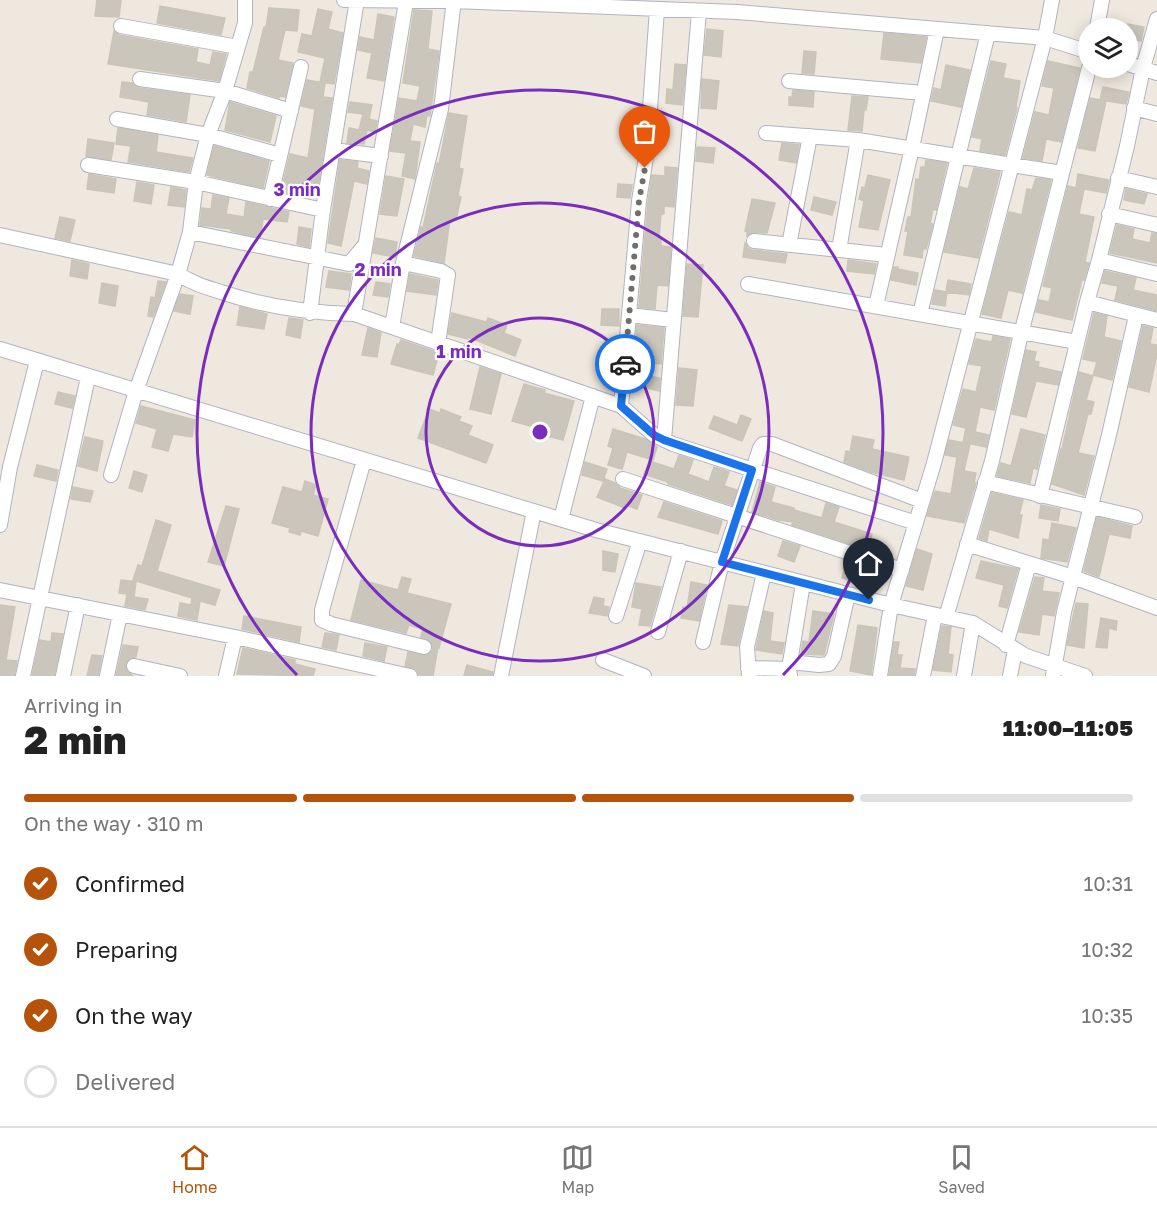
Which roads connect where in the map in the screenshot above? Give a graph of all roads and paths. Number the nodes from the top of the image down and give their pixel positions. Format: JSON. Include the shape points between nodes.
{"nodes":[{"id":1,"x":245,"y":0,"type":"edge"},
{"id":2,"x":344,"y":0,"type":"edge"},
{"id":3,"x":357,"y":0,"type":"edge"},
{"id":4,"x":1053,"y":0,"type":"edge"},
{"id":5,"x":1102,"y":0,"type":"edge"},
{"id":6,"x":454,"y":1,"type":"edge"},
{"id":7,"x":406,"y":2,"type":"junction"},
{"id":8,"x":618,"y":4,"type":"edge"},
{"id":9,"x":677,"y":5,"type":"edge"},
{"id":10,"x":657,"y":9,"type":"junction"},
{"id":11,"x":699,"y":10,"type":"junction"},
{"id":12,"x":1099,"y":18,"type":"edge"},
{"id":13,"x":1157,"y":19,"type":"edge"},
{"id":14,"x":121,"y":26,"type":"dead end"},
{"id":15,"x":937,"y":29,"type":"junction"},
{"id":16,"x":988,"y":33,"type":"junction"},
{"id":17,"x":1045,"y":38,"type":"junction"},
{"id":18,"x":238,"y":47,"type":"junction"},
{"id":19,"x":1078,"y":48,"type":"edge"},
{"id":20,"x":301,"y":67,"type":"dead end"},
{"id":21,"x":1138,"y":67,"type":"edge"},
{"id":22,"x":1143,"y":68,"type":"junction"},
{"id":23,"x":1157,"y":73,"type":"edge"},
{"id":24,"x":1086,"y":78,"type":"edge"},
{"id":25,"x":140,"y":79,"type":"dead end"},
{"id":26,"x":789,"y":81,"type":"dead end"},
{"id":27,"x":225,"y":91,"type":"junction"},
{"id":28,"x":922,"y":93,"type":"junction"},
{"id":29,"x":1134,"y":108,"type":"junction"},
{"id":30,"x":291,"y":111,"type":"junction"},
{"id":31,"x":1157,"y":114,"type":"edge"},
{"id":32,"x":117,"y":118,"type":"dead end"},
{"id":33,"x":766,"y":133,"type":"dead end"},
{"id":34,"x":208,"y":135,"type":"junction"},
{"id":35,"x":810,"y":136,"type":"junction"},
{"id":36,"x":858,"y":140,"type":"junction"},
{"id":37,"x":912,"y":148,"type":"junction"},
{"id":38,"x":333,"y":150,"type":"junction"},
{"id":39,"x":280,"y":155,"type":"junction"},
{"id":40,"x":381,"y":156,"type":"junction"},
{"id":41,"x":959,"y":156,"type":"junction"},
{"id":42,"x":88,"y":165,"type":"dead end"},
{"id":43,"x":1011,"y":166,"type":"junction"},
{"id":44,"x":1062,"y":173,"type":"junction"},
{"id":45,"x":1118,"y":178,"type":"junction"},
{"id":46,"x":196,"y":182,"type":"junction"},
{"id":47,"x":1156,"y":185,"type":"edge"},
{"id":48,"x":270,"y":199,"type":"junction"},
{"id":49,"x":323,"y":210,"type":"junction"},
{"id":50,"x":1109,"y":214,"type":"junction"},
{"id":51,"x":1157,"y":225,"type":"edge"},
{"id":52,"x":190,"y":232,"type":"junction"},
{"id":53,"x":0,"y":235,"type":"edge"},
{"id":54,"x":754,"y":241,"type":"dead end"},
{"id":55,"x":366,"y":244,"type":"junction"},
{"id":56,"x":789,"y":245,"type":"junction"},
{"id":57,"x":839,"y":250,"type":"junction"},
{"id":58,"x":887,"y":255,"type":"junction"},
{"id":59,"x":317,"y":256,"type":"junction"},
{"id":60,"x":1099,"y":260,"type":"junction"},
{"id":61,"x":403,"y":263,"type":"junction"},
{"id":62,"x":178,"y":274,"type":"junction"},
{"id":63,"x":1157,"y":274,"type":"edge"},
{"id":64,"x":748,"y":284,"type":"dead end"},
{"id":65,"x":1087,"y":302,"type":"junction"},
{"id":66,"x":876,"y":306,"type":"junction"},
{"id":67,"x":310,"y":313,"type":"junction"},
{"id":68,"x":354,"y":314,"type":"junction"},
{"id":69,"x":920,"y":314,"type":"junction"},
{"id":70,"x":629,"y":315,"type":"junction"},
{"id":71,"x":1136,"y":315,"type":"junction"},
{"id":72,"x":673,"y":320,"type":"junction"},
{"id":73,"x":1157,"y":320,"type":"edge"},
{"id":74,"x":971,"y":323,"type":"junction"},
{"id":75,"x":392,"y":327,"type":"junction"},
{"id":76,"x":1022,"y":332,"type":"junction"},
{"id":77,"x":1077,"y":342,"type":"junction"},
{"id":78,"x":438,"y":343,"type":"junction"},
{"id":79,"x":0,"y":349,"type":"edge"},
{"id":80,"x":37,"y":361,"type":"junction"},
{"id":81,"x":88,"y":376,"type":"junction"},
{"id":82,"x":136,"y":391,"type":"junction"},
{"id":83,"x":592,"y":396,"type":"junction"},
{"id":84,"x":621,"y":406,"type":"junction"},
{"id":85,"x":664,"y":440,"type":"junction"},
{"id":86,"x":364,"y":460,"type":"junction"},
{"id":87,"x":5,"y":465,"type":"edge"},
{"id":88,"x":752,"y":470,"type":"junction"},
{"id":89,"x":111,"y":475,"type":"dead end"},
{"id":90,"x":623,"y":479,"type":"dead end"},
{"id":91,"x":985,"y":482,"type":"junction"},
{"id":92,"x":1040,"y":496,"type":"junction"},
{"id":93,"x":922,"y":501,"type":"junction"},
{"id":94,"x":1090,"y":507,"type":"junction"},
{"id":95,"x":534,"y":511,"type":"junction"},
{"id":96,"x":738,"y":516,"type":"junction"},
{"id":97,"x":1135,"y":517,"type":"dead end"},
{"id":98,"x":561,"y":519,"type":"junction"},
{"id":99,"x":916,"y":523,"type":"junction"},
{"id":100,"x":0,"y":525,"type":"edge"},
{"id":101,"x":640,"y":541,"type":"junction"},
{"id":102,"x":968,"y":544,"type":"junction"},
{"id":103,"x":681,"y":551,"type":"junction"},
{"id":104,"x":722,"y":562,"type":"junction"},
{"id":105,"x":1029,"y":564,"type":"junction"},
{"id":106,"x":902,"y":570,"type":"junction"},
{"id":107,"x":764,"y":573,"type":"junction"},
{"id":108,"x":1072,"y":577,"type":"junction"},
{"id":109,"x":803,"y":582,"type":"junction"},
{"id":110,"x":0,"y":590,"type":"edge"},
{"id":111,"x":848,"y":594,"type":"junction"},
{"id":112,"x":41,"y":598,"type":"junction"},
{"id":113,"x":78,"y":605,"type":"junction"},
{"id":114,"x":891,"y":605,"type":"junction"},
{"id":115,"x":1157,"y":608,"type":"edge"},
{"id":116,"x":120,"y":614,"type":"junction"},
{"id":117,"x":616,"y":616,"type":"dead end"},
{"id":118,"x":941,"y":616,"type":"junction"},
{"id":119,"x":973,"y":623,"type":"junction"},
{"id":120,"x":658,"y":632,"type":"dead end"},
{"id":121,"x":235,"y":637,"type":"junction"},
{"id":122,"x":703,"y":642,"type":"dead end"},
{"id":123,"x":424,"y":647,"type":"dead end"},
{"id":124,"x":1011,"y":647,"type":"junction"},
{"id":125,"x":603,"y":660,"type":"dead end"},
{"id":126,"x":134,"y":666,"type":"dead end"},
{"id":127,"x":790,"y":669,"type":"edge"},
{"id":128,"x":1054,"y":671,"type":"edge"},
{"id":129,"x":749,"y":672,"type":"edge"},
{"id":130,"x":23,"y":676,"type":"edge"},
{"id":131,"x":63,"y":676,"type":"edge"},
{"id":132,"x":107,"y":676,"type":"edge"},
{"id":133,"x":180,"y":676,"type":"edge"},
{"id":134,"x":226,"y":676,"type":"edge"},
{"id":135,"x":410,"y":676,"type":"edge"},
{"id":136,"x":501,"y":676,"type":"edge"},
{"id":137,"x":644,"y":676,"type":"edge"},
{"id":138,"x":880,"y":676,"type":"edge"},
{"id":139,"x":923,"y":676,"type":"edge"},
{"id":140,"x":964,"y":676,"type":"edge"},
{"id":141,"x":1010,"y":676,"type":"edge"},
{"id":142,"x":1085,"y":676,"type":"edge"}],
"edges":[{"from":1,"to":18,"type":"street"},
{"from":2,"to":3,"type":"street"},
{"from":3,"to":7,"type":"street"},
{"from":3,"to":38,"type":"street"},
{"from":4,"to":17,"type":"street"},
{"from":5,"to":12,"type":"street"},
{"from":6,"to":7,"type":"street"},
{"from":6,"to":8,"type":"street"},
{"from":6,"to":61,"type":"street","via":[[441,109]]},
{"from":7,"to":40,"type":"street"},
{"from":8,"to":10,"type":"street"},
{"from":9,"to":10,"type":"street"},
{"from":9,"to":11,"type":"street"},
{"from":10,"to":70,"type":"street"},
{"from":11,"to":15,"type":"street"},
{"from":11,"to":72,"type":"street"},
{"from":13,"to":22,"type":"street"},
{"from":14,"to":18,"type":"street"},
{"from":15,"to":16,"type":"street"},
{"from":15,"to":28,"type":"street"},
{"from":16,"to":17,"type":"street"},
{"from":16,"to":41,"type":"street"},
{"from":17,"to":19,"type":"street"},
{"from":17,"to":43,"type":"street"},
{"from":18,"to":27,"type":"street"},
{"from":20,"to":30,"type":"street"},
{"from":21,"to":22,"type":"street"},
{"from":22,"to":23,"type":"street"},
{"from":22,"to":29,"type":"street"},
{"from":24,"to":44,"type":"street"},
{"from":25,"to":27,"type":"street"},
{"from":26,"to":28,"type":"street"},
{"from":27,"to":30,"type":"street"},
{"from":27,"to":34,"type":"street"},
{"from":28,"to":37,"type":"street"},
{"from":29,"to":31,"type":"street"},
{"from":29,"to":45,"type":"street"},
{"from":30,"to":39,"type":"street"},
{"from":32,"to":34,"type":"street"},
{"from":33,"to":35,"type":"street"},
{"from":34,"to":39,"type":"street"},
{"from":34,"to":46,"type":"street"},
{"from":35,"to":36,"type":"street"},
{"from":35,"to":56,"type":"street"},
{"from":36,"to":37,"type":"street"},
{"from":36,"to":57,"type":"street"},
{"from":37,"to":41,"type":"street"},
{"from":37,"to":58,"type":"street"},
{"from":38,"to":40,"type":"street"},
{"from":38,"to":49,"type":"street"},
{"from":39,"to":48,"type":"street"},
{"from":40,"to":55,"type":"street"},
{"from":41,"to":43,"type":"street"},
{"from":41,"to":69,"type":"street"},
{"from":42,"to":46,"type":"street"},
{"from":43,"to":44,"type":"street"},
{"from":43,"to":74,"type":"street"},
{"from":44,"to":76,"type":"street"},
{"from":45,"to":47,"type":"street"},
{"from":45,"to":50,"type":"street"},
{"from":46,"to":48,"type":"street"},
{"from":46,"to":52,"type":"street"},
{"from":48,"to":49,"type":"street"},
{"from":49,"to":59,"type":"street"},
{"from":50,"to":51,"type":"street"},
{"from":50,"to":60,"type":"street"},
{"from":52,"to":59,"type":"street"},
{"from":52,"to":62,"type":"street"},
{"from":53,"to":62,"type":"street"},
{"from":54,"to":56,"type":"street"},
{"from":55,"to":59,"type":"street","via":[[349,264]]},
{"from":55,"to":68,"type":"street"},
{"from":56,"to":57,"type":"street"},
{"from":57,"to":58,"type":"street"},
{"from":58,"to":66,"type":"street"},
{"from":59,"to":67,"type":"street"},
{"from":60,"to":63,"type":"street"},
{"from":60,"to":65,"type":"street"},
{"from":61,"to":75,"type":"street"},
{"from":61,"to":78,"type":"street","via":[[448,274]]},
{"from":62,"to":67,"type":"street","via":[[190,282],[254,303]]},
{"from":62,"to":82,"type":"street"},
{"from":64,"to":66,"type":"street"},
{"from":65,"to":71,"type":"street"},
{"from":65,"to":77,"type":"street"},
{"from":66,"to":69,"type":"street"},
{"from":67,"to":68,"type":"street"},
{"from":68,"to":75,"type":"street"},
{"from":69,"to":74,"type":"street"},
{"from":70,"to":72,"type":"street"},
{"from":70,"to":84,"type":"street"},
{"from":71,"to":73,"type":"street"},
{"from":71,"to":94,"type":"street"},
{"from":72,"to":85,"type":"street"},
{"from":74,"to":76,"type":"street"},
{"from":74,"to":93,"type":"street"},
{"from":75,"to":78,"type":"street"},
{"from":76,"to":77,"type":"street"},
{"from":76,"to":91,"type":"street"},
{"from":77,"to":92,"type":"street"},
{"from":78,"to":83,"type":"street"},
{"from":79,"to":80,"type":"street"},
{"from":80,"to":81,"type":"street"},
{"from":80,"to":87,"type":"street"},
{"from":81,"to":82,"type":"street"},
{"from":81,"to":112,"type":"street"},
{"from":82,"to":86,"type":"street"},
{"from":82,"to":89,"type":"street"},
{"from":83,"to":84,"type":"street"},
{"from":83,"to":98,"type":"street"},
{"from":84,"to":85,"type":"street"},
{"from":85,"to":88,"type":"street"},
{"from":86,"to":95,"type":"street"},
{"from":86,"to":123,"type":"street","via":[[322,620]]},
{"from":87,"to":100,"type":"street"},
{"from":88,"to":93,"type":"street","via":[[763,444],[772,444]]},
{"from":88,"to":96,"type":"street"},
{"from":88,"to":99,"type":"street"},
{"from":90,"to":96,"type":"street"},
{"from":91,"to":92,"type":"street"},
{"from":91,"to":102,"type":"street"},
{"from":92,"to":94,"type":"street"},
{"from":93,"to":99,"type":"street"},
{"from":94,"to":97,"type":"street"},
{"from":94,"to":108,"type":"street"},
{"from":95,"to":98,"type":"street"},
{"from":95,"to":136,"type":"street"},
{"from":96,"to":104,"type":"street"},
{"from":96,"to":106,"type":"street"},
{"from":98,"to":101,"type":"street"},
{"from":99,"to":106,"type":"street"},
{"from":101,"to":103,"type":"street"},
{"from":101,"to":117,"type":"street"},
{"from":102,"to":105,"type":"street"},
{"from":102,"to":118,"type":"street"},
{"from":103,"to":104,"type":"street"},
{"from":103,"to":120,"type":"street"},
{"from":104,"to":107,"type":"street"},
{"from":104,"to":122,"type":"street"},
{"from":105,"to":108,"type":"street"},
{"from":105,"to":124,"type":"street"},
{"from":106,"to":114,"type":"street"},
{"from":107,"to":109,"type":"street"},
{"from":107,"to":129,"type":"street","via":[[747,647]]},
{"from":108,"to":115,"type":"street"},
{"from":108,"to":128,"type":"street"},
{"from":109,"to":111,"type":"street"},
{"from":109,"to":127,"type":"street"},
{"from":110,"to":112,"type":"street"},
{"from":111,"to":114,"type":"street"},
{"from":111,"to":127,"type":"street","via":[[829,664]]},
{"from":112,"to":113,"type":"street"},
{"from":112,"to":130,"type":"street"},
{"from":113,"to":116,"type":"street"},
{"from":113,"to":131,"type":"street"},
{"from":114,"to":118,"type":"street"},
{"from":114,"to":138,"type":"street"},
{"from":116,"to":121,"type":"street"},
{"from":116,"to":132,"type":"street"},
{"from":118,"to":119,"type":"street"},
{"from":118,"to":139,"type":"street"},
{"from":119,"to":124,"type":"street"},
{"from":119,"to":140,"type":"street"},
{"from":121,"to":134,"type":"street"},
{"from":121,"to":135,"type":"street"},
{"from":124,"to":128,"type":"street"},
{"from":124,"to":141,"type":"street"},
{"from":125,"to":137,"type":"street"},
{"from":126,"to":133,"type":"street"},
{"from":127,"to":129,"type":"street"},
{"from":128,"to":142,"type":"street"}]}
